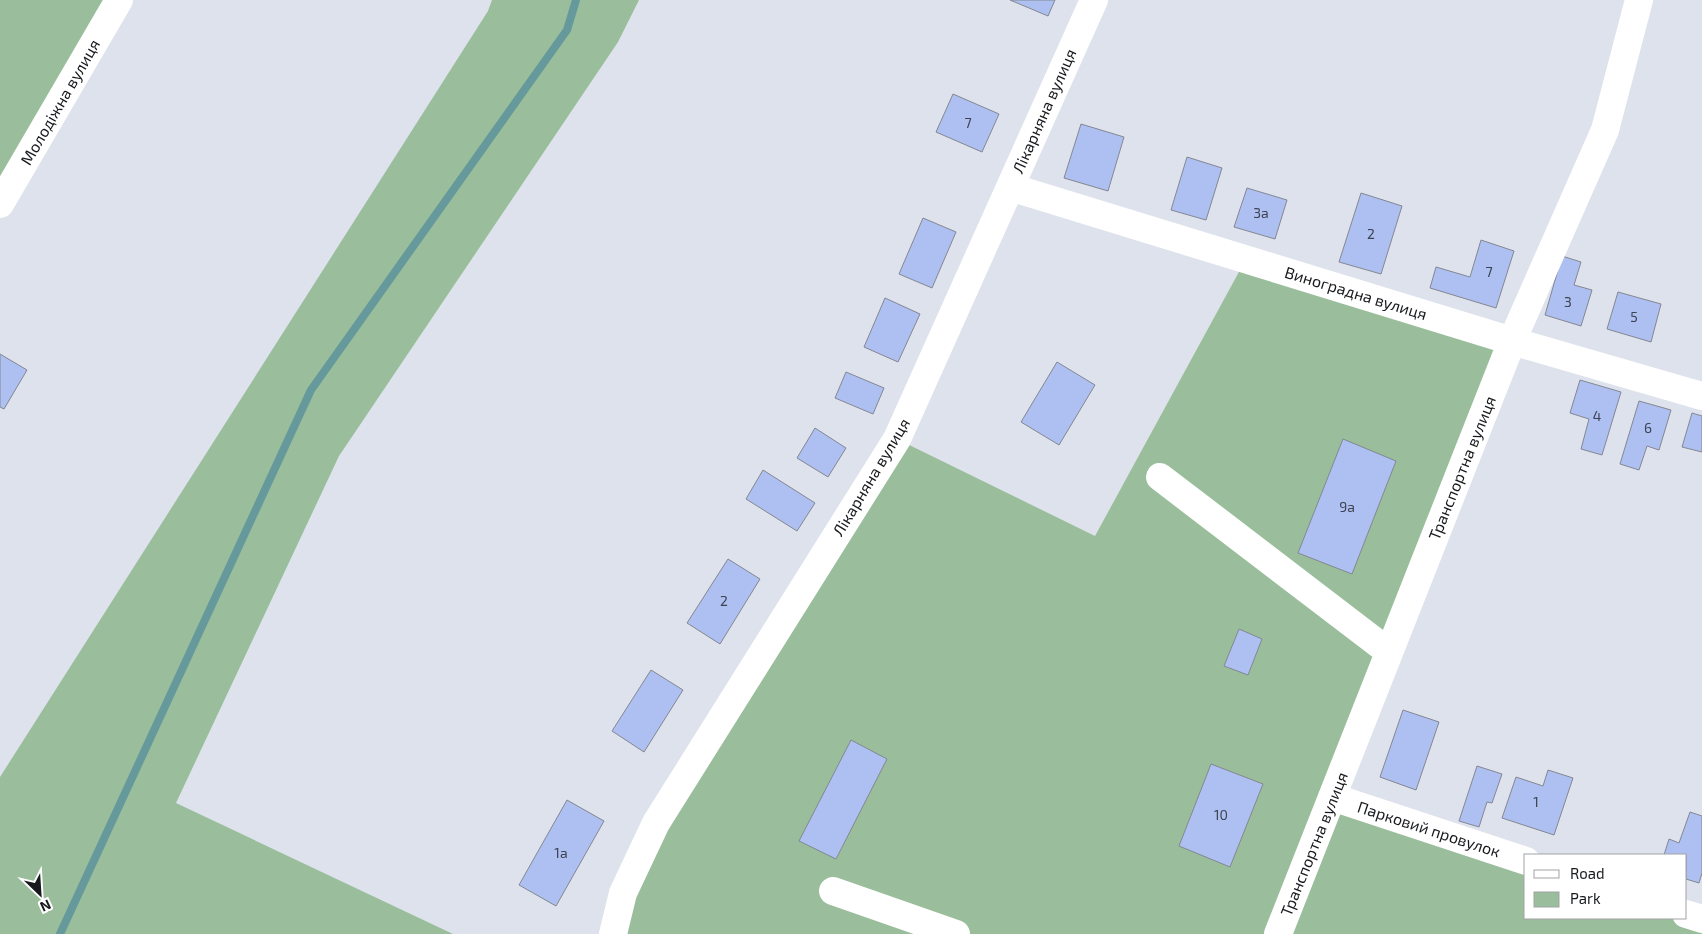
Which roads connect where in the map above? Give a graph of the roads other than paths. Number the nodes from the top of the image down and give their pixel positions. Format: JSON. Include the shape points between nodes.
{"nodes":[{"id":1,"x":119,"y":0,"type":"edge"},
{"id":2,"x":1094,"y":0,"type":"edge"},
{"id":3,"x":1639,"y":0,"type":"edge"},
{"id":4,"x":1010,"y":187,"type":"junction"},
{"id":5,"x":0,"y":204,"type":"edge"},
{"id":6,"x":1512,"y":341,"type":"junction"},
{"id":7,"x":1702,"y":396,"type":"edge"},
{"id":8,"x":1160,"y":477,"type":"dead end"},
{"id":9,"x":1390,"y":652,"type":"junction"},
{"id":10,"x":1332,"y":797,"type":"junction"},
{"id":11,"x":1524,"y":860,"type":"edge"},
{"id":12,"x":833,"y":892,"type":"dead end"},
{"id":13,"x":1687,"y":914,"type":"edge"},
{"id":14,"x":1702,"y":919,"type":"edge"},
{"id":15,"x":613,"y":934,"type":"edge"},
{"id":16,"x":956,"y":934,"type":"edge"},
{"id":17,"x":1278,"y":934,"type":"edge"}],
"edges":[{"from":1,"to":5,"type":"street","name":"Молодіжна вулиця"},
{"from":2,"to":4,"type":"street","name":"Лікарняна вулиця"},
{"from":3,"to":6,"type":"street","name":"Транспортна вулиця","via":[[1605,130]]},
{"from":4,"to":6,"type":"street","name":"Виноградна вулиця"},
{"from":4,"to":15,"type":"street","name":"Лікарняна вулиця","via":[[897,439],[656,823],[623,893]]},
{"from":6,"to":7,"type":"street","name":"Виноградна вулиця"},
{"from":6,"to":9,"type":"street","name":"Транспортна вулиця"},
{"from":8,"to":9,"type":"street"},
{"from":9,"to":10,"type":"street","name":"Транспортна вулиця"},
{"from":10,"to":11,"type":"street","name":"Парковий провулок"},
{"from":10,"to":17,"type":"street","name":"Транспортна вулиця"},
{"from":12,"to":16,"type":"street"},
{"from":13,"to":14,"type":"street"}]}
